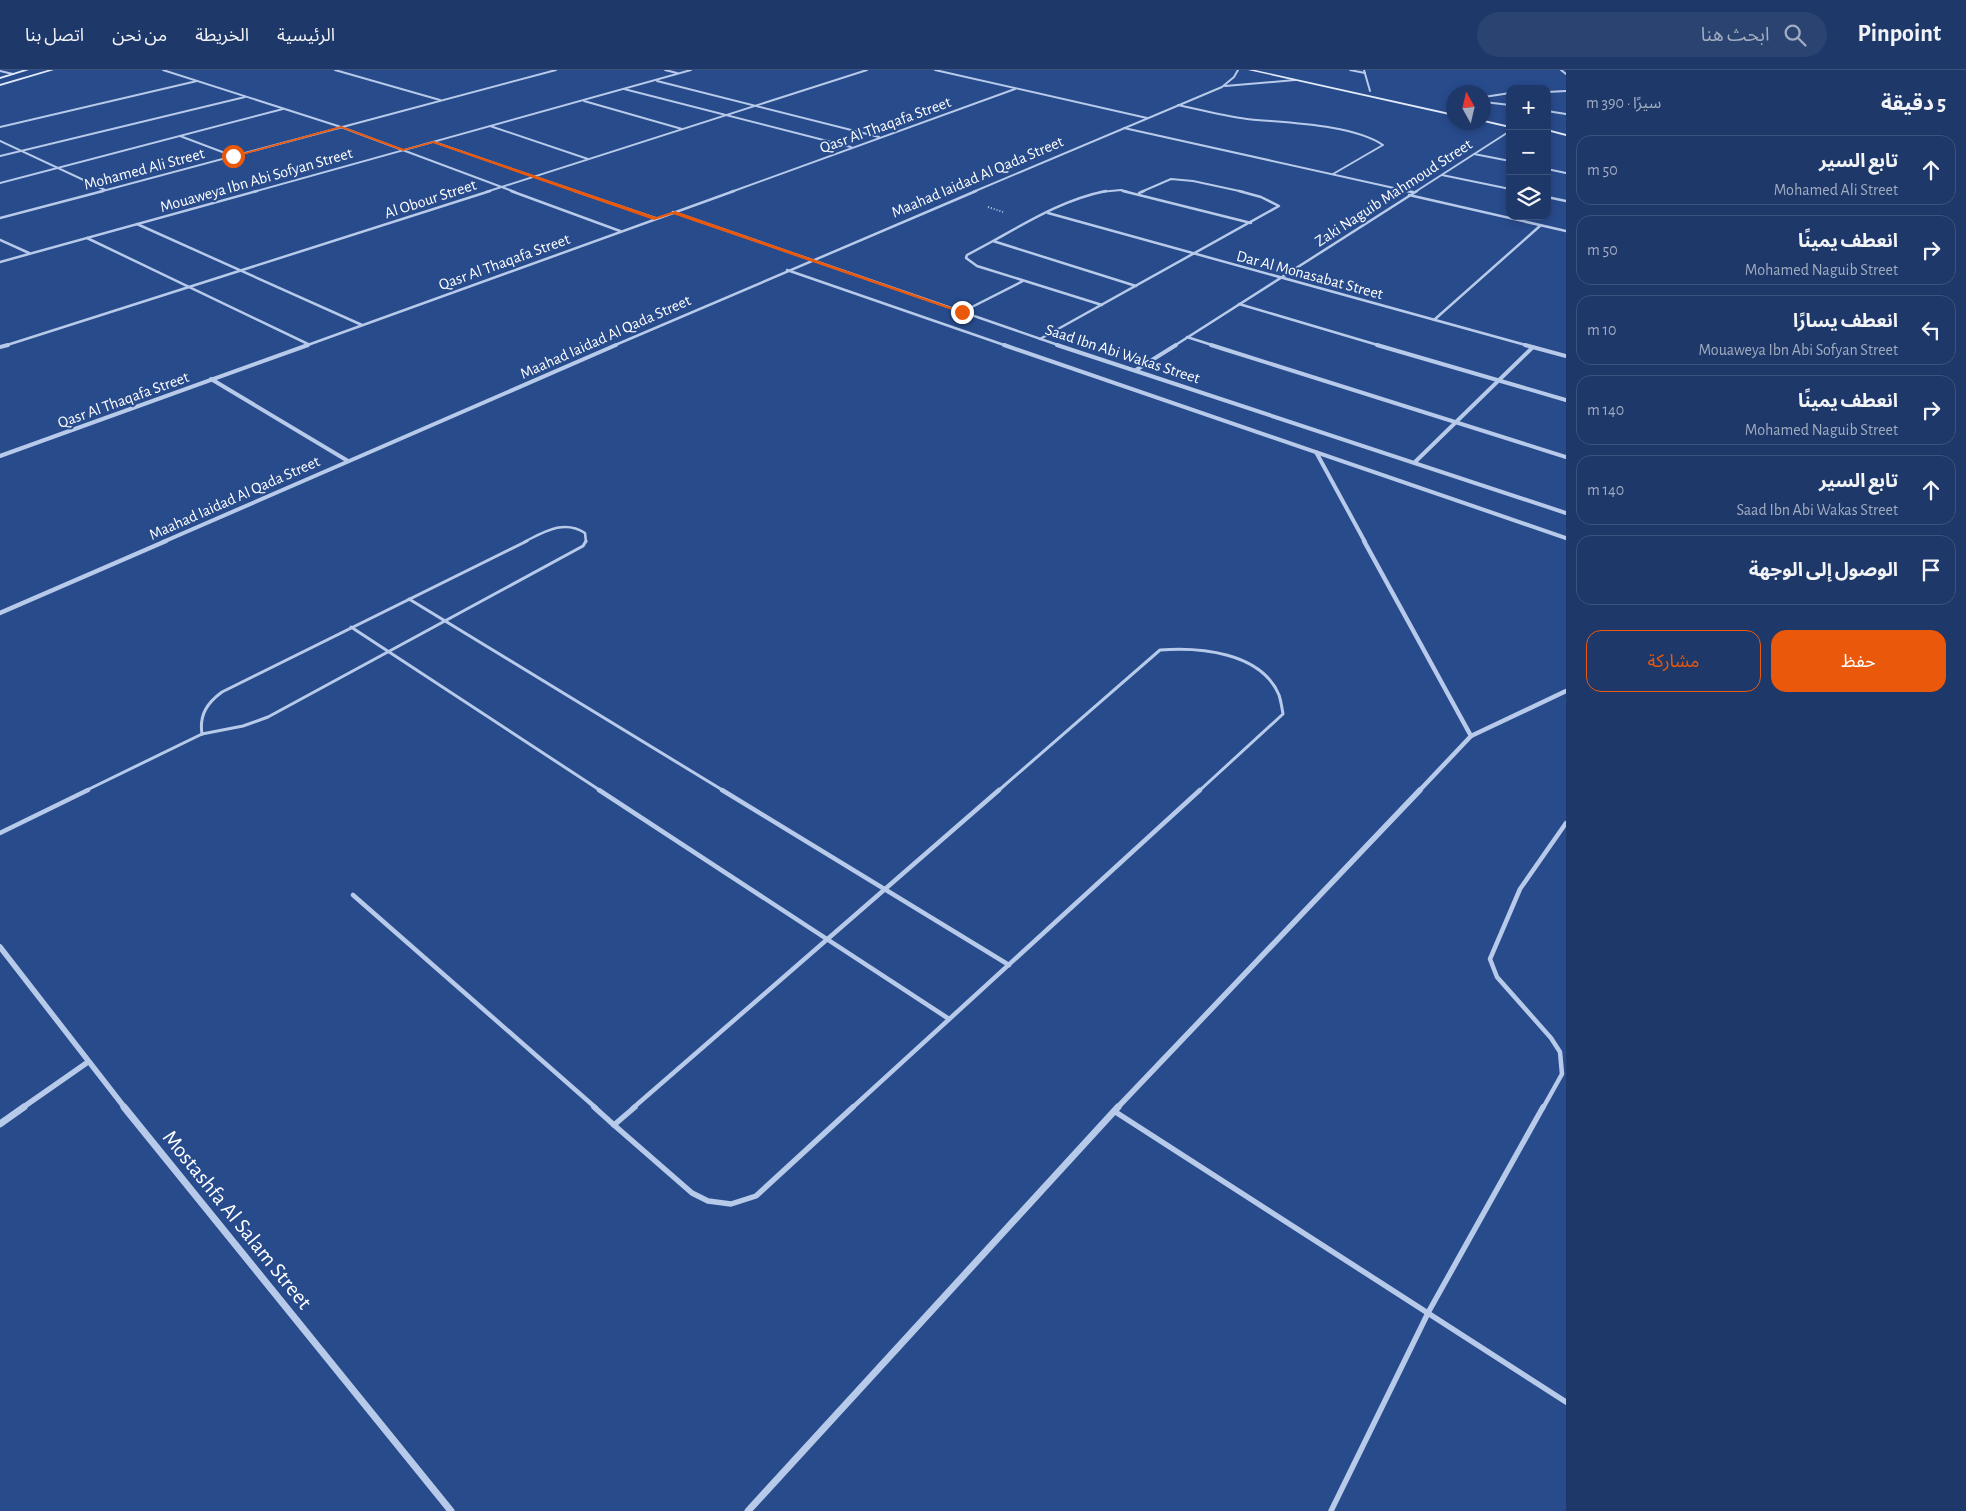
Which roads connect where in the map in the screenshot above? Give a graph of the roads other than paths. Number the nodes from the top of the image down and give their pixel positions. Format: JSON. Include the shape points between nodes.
{"nodes":[{"id":1,"x":27,"y":70,"type":"edge"},
{"id":2,"x":52,"y":70,"type":"edge"},
{"id":3,"x":164,"y":70,"type":"edge"},
{"id":4,"x":335,"y":70,"type":"edge"},
{"id":5,"x":556,"y":70,"type":"edge"},
{"id":6,"x":665,"y":70,"type":"edge"},
{"id":7,"x":692,"y":70,"type":"edge"},
{"id":8,"x":867,"y":70,"type":"edge"},
{"id":9,"x":935,"y":70,"type":"edge"},
{"id":10,"x":1238,"y":70,"type":"edge"},
{"id":11,"x":1250,"y":70,"type":"edge"},
{"id":12,"x":1273,"y":70,"type":"edge"},
{"id":13,"x":1350,"y":70,"type":"edge"},
{"id":14,"x":1561,"y":70,"type":"edge"},
{"id":15,"x":0,"y":71,"type":"edge"},
{"id":16,"x":1365,"y":71,"type":"edge"},
{"id":17,"x":680,"y":73,"type":"junction"},
{"id":18,"x":13,"y":74,"type":"junction"},
{"id":19,"x":1566,"y":74,"type":"edge"},
{"id":20,"x":0,"y":78,"type":"edge"},
{"id":21,"x":655,"y":80,"type":"junction"},
{"id":22,"x":1295,"y":80,"type":"junction"},
{"id":23,"x":197,"y":81,"type":"junction"},
{"id":24,"x":0,"y":86,"type":"edge"},
{"id":25,"x":1222,"y":86,"type":"junction"},
{"id":26,"x":1016,"y":88,"type":"junction"},
{"id":27,"x":624,"y":89,"type":"junction"},
{"id":28,"x":1370,"y":91,"type":"junction"},
{"id":29,"x":1566,"y":91,"type":"edge"},
{"id":30,"x":1551,"y":92,"type":"edge"},
{"id":31,"x":1506,"y":94,"type":"edge"},
{"id":32,"x":1491,"y":96,"type":"edge"},
{"id":33,"x":247,"y":97,"type":"junction"},
{"id":34,"x":582,"y":100,"type":"junction"},
{"id":35,"x":441,"y":101,"type":"junction"},
{"id":36,"x":1491,"y":103,"type":"edge"},
{"id":37,"x":1177,"y":105,"type":"junction"},
{"id":38,"x":1506,"y":105,"type":"edge"},
{"id":39,"x":755,"y":106,"type":"junction"},
{"id":40,"x":1446,"y":107,"type":"edge"},
{"id":41,"x":284,"y":109,"type":"junction"},
{"id":42,"x":1446,"y":112,"type":"edge"},
{"id":43,"x":1551,"y":112,"type":"edge"},
{"id":44,"x":1566,"y":114,"type":"edge"},
{"id":45,"x":726,"y":115,"type":"junction"},
{"id":46,"x":1147,"y":118,"type":"junction"},
{"id":47,"x":1491,"y":118,"type":"edge"},
{"id":48,"x":1506,"y":121,"type":"edge"},
{"id":49,"x":1491,"y":123,"type":"edge"},
{"id":50,"x":489,"y":126,"type":"junction"},
{"id":51,"x":1506,"y":126,"type":"edge"},
{"id":52,"x":0,"y":127,"type":"edge"},
{"id":53,"x":341,"y":127,"type":"junction"},
{"id":54,"x":1123,"y":128,"type":"junction"},
{"id":55,"x":682,"y":129,"type":"junction"},
{"id":56,"x":1551,"y":131,"type":"edge"},
{"id":57,"x":1506,"y":133,"type":"edge"},
{"id":58,"x":1566,"y":134,"type":"edge"},
{"id":59,"x":179,"y":136,"type":"junction"},
{"id":60,"x":1551,"y":137,"type":"edge"},
{"id":61,"x":880,"y":138,"type":"junction"},
{"id":62,"x":1566,"y":140,"type":"edge"},
{"id":63,"x":0,"y":142,"type":"edge"},
{"id":64,"x":433,"y":142,"type":"junction"},
{"id":65,"x":852,"y":148,"type":"junction"},
{"id":66,"x":403,"y":150,"type":"junction"},
{"id":67,"x":20,"y":151,"type":"junction"},
{"id":68,"x":1473,"y":154,"type":"junction"},
{"id":69,"x":0,"y":156,"type":"edge"},
{"id":70,"x":233,"y":156,"type":"junction"},
{"id":71,"x":589,"y":159,"type":"junction"},
{"id":72,"x":1506,"y":161,"type":"edge"},
{"id":73,"x":56,"y":168,"type":"junction"},
{"id":74,"x":1551,"y":170,"type":"edge"},
{"id":75,"x":1566,"y":173,"type":"edge"},
{"id":76,"x":1333,"y":175,"type":"junction"},
{"id":77,"x":1442,"y":175,"type":"junction"},
{"id":78,"x":534,"y":176,"type":"junction"},
{"id":79,"x":0,"y":183,"type":"edge"},
{"id":80,"x":500,"y":187,"type":"junction"},
{"id":81,"x":1506,"y":188,"type":"edge"},
{"id":82,"x":105,"y":190,"type":"junction"},
{"id":83,"x":1414,"y":192,"type":"junction"},
{"id":84,"x":1139,"y":194,"type":"junction"},
{"id":85,"x":1409,"y":195,"type":"junction"},
{"id":86,"x":1551,"y":198,"type":"edge"},
{"id":87,"x":1566,"y":201,"type":"edge"},
{"id":88,"x":673,"y":212,"type":"junction"},
{"id":89,"x":1048,"y":212,"type":"junction"},
{"id":90,"x":0,"y":218,"type":"edge"},
{"id":91,"x":656,"y":219,"type":"junction"},
{"id":92,"x":1251,"y":223,"type":"junction"},
{"id":93,"x":136,"y":224,"type":"junction"},
{"id":94,"x":1542,"y":225,"type":"junction"},
{"id":95,"x":621,"y":231,"type":"junction"},
{"id":96,"x":1566,"y":231,"type":"edge"},
{"id":97,"x":86,"y":238,"type":"junction"},
{"id":98,"x":0,"y":240,"type":"edge"},
{"id":99,"x":993,"y":241,"type":"junction"},
{"id":100,"x":30,"y":254,"type":"junction"},
{"id":101,"x":1195,"y":254,"type":"junction"},
{"id":102,"x":812,"y":260,"type":"junction"},
{"id":103,"x":0,"y":262,"type":"edge"},
{"id":104,"x":240,"y":270,"type":"junction"},
{"id":105,"x":787,"y":270,"type":"junction"},
{"id":106,"x":1281,"y":277,"type":"junction"},
{"id":107,"x":1023,"y":281,"type":"junction"},
{"id":108,"x":189,"y":286,"type":"junction"},
{"id":109,"x":1136,"y":286,"type":"junction"},
{"id":110,"x":1239,"y":304,"type":"junction"},
{"id":111,"x":1102,"y":305,"type":"junction"},
{"id":112,"x":962,"y":312,"type":"junction"},
{"id":113,"x":1434,"y":320,"type":"junction"},
{"id":114,"x":362,"y":325,"type":"junction"},
{"id":115,"x":1187,"y":337,"type":"junction"},
{"id":116,"x":1040,"y":339,"type":"junction"},
{"id":117,"x":308,"y":344,"type":"junction"},
{"id":118,"x":0,"y":347,"type":"edge"},
{"id":119,"x":1534,"y":347,"type":"junction"},
{"id":120,"x":1566,"y":356,"type":"edge"},
{"id":121,"x":1136,"y":370,"type":"junction"},
{"id":122,"x":211,"y":379,"type":"junction"},
{"id":123,"x":1499,"y":380,"type":"junction"},
{"id":124,"x":1566,"y":400,"type":"edge"},
{"id":125,"x":1456,"y":422,"type":"junction"},
{"id":126,"x":1316,"y":452,"type":"junction"},
{"id":127,"x":0,"y":456,"type":"edge"},
{"id":128,"x":1566,"y":457,"type":"edge"},
{"id":129,"x":348,"y":461,"type":"junction"},
{"id":130,"x":1415,"y":462,"type":"junction"},
{"id":131,"x":1566,"y":513,"type":"edge"},
{"id":132,"x":1566,"y":538,"type":"edge"},
{"id":133,"x":409,"y":599,"type":"junction"},
{"id":134,"x":0,"y":613,"type":"edge"},
{"id":135,"x":446,"y":621,"type":"junction"},
{"id":136,"x":351,"y":627,"type":"junction"},
{"id":137,"x":389,"y":652,"type":"junction"},
{"id":138,"x":1566,"y":691,"type":"edge"},
{"id":139,"x":202,"y":734,"type":"junction"},
{"id":140,"x":1471,"y":736,"type":"junction"},
{"id":141,"x":1566,"y":823,"type":"edge"},
{"id":142,"x":0,"y":833,"type":"edge"},
{"id":143,"x":886,"y":890,"type":"junction"},
{"id":144,"x":352,"y":895,"type":"dead end"},
{"id":145,"x":828,"y":939,"type":"junction"},
{"id":146,"x":0,"y":947,"type":"edge"},
{"id":147,"x":1009,"y":965,"type":"junction"},
{"id":148,"x":949,"y":1019,"type":"junction"},
{"id":149,"x":88,"y":1062,"type":"junction"},
{"id":150,"x":1114,"y":1112,"type":"junction"},
{"id":151,"x":0,"y":1124,"type":"edge"},
{"id":152,"x":614,"y":1125,"type":"junction"},
{"id":153,"x":1429,"y":1311,"type":"junction"},
{"id":154,"x":1566,"y":1402,"type":"edge"},
{"id":155,"x":451,"y":1511,"type":"edge"},
{"id":156,"x":748,"y":1511,"type":"edge"},
{"id":157,"x":1331,"y":1511,"type":"edge"}],
"edges":[{"from":1,"to":18,"type":"street"},
{"from":2,"to":24,"type":"street"},
{"from":3,"to":23,"type":"street"},
{"from":4,"to":35,"type":"street"},
{"from":5,"to":35,"type":"street","name":"Mohamed Ali Street"},
{"from":6,"to":17,"type":"street"},
{"from":7,"to":17,"type":"street","name":"Mouaweya Ibn Abi Sofyan Street"},
{"from":8,"to":39,"type":"street","name":"Al Obour Street"},
{"from":9,"to":26,"type":"street"},
{"from":10,"to":25,"type":"street","name":"Maahad Iaidad Al Qada Street"},
{"from":11,"to":22,"type":"street"},
{"from":12,"to":28,"type":"street"},
{"from":13,"to":16,"type":"street"},
{"from":14,"to":19,"type":"lane"},
{"from":15,"to":18,"type":"street"},
{"from":16,"to":28,"type":"street"},
{"from":17,"to":21,"type":"street","name":"Mouaweya Ibn Abi Sofyan Street"},
{"from":18,"to":20,"type":"street"},
{"from":21,"to":27,"type":"street","name":"Mouaweya Ibn Abi Sofyan Street"},
{"from":21,"to":39,"type":"street"},
{"from":22,"to":25,"type":"street","name":"Maahad Iaidad Al Qada Street"},
{"from":22,"to":42,"type":"street"},
{"from":23,"to":33,"type":"street"},
{"from":23,"to":52,"type":"street"},
{"from":25,"to":37,"type":"street","name":"Maahad Iaidad Al Qada Street"},
{"from":26,"to":46,"type":"street"},
{"from":26,"to":61,"type":"street","name":"Qasr Al Thaqafa Street"},
{"from":27,"to":34,"type":"street","name":"Mouaweya Ibn Abi Sofyan Street"},
{"from":27,"to":45,"type":"street"},
{"from":28,"to":40,"type":"street"},
{"from":29,"to":30,"type":"street"},
{"from":31,"to":32,"type":"street"},
{"from":33,"to":41,"type":"street"},
{"from":33,"to":67,"type":"street"},
{"from":34,"to":50,"type":"street","name":"Mouaweya Ibn Abi Sofyan Street"},
{"from":34,"to":55,"type":"street"},
{"from":35,"to":53,"type":"street","name":"Mohamed Ali Street"},
{"from":36,"to":38,"type":"street"},
{"from":37,"to":46,"type":"street","name":"Maahad Iaidad Al Qada Street"},
{"from":37,"to":76,"type":"street","via":[[1231,117],[1350,133],[1375,139],[1383,145]]},
{"from":39,"to":45,"type":"street","name":"Al Obour Street"},
{"from":39,"to":61,"type":"street"},
{"from":41,"to":53,"type":"street"},
{"from":41,"to":59,"type":"street"},
{"from":43,"to":44,"type":"street"},
{"from":45,"to":55,"type":"street","name":"Al Obour Street"},
{"from":45,"to":65,"type":"street"},
{"from":46,"to":54,"type":"street","name":"Maahad Iaidad Al Qada Street"},
{"from":47,"to":48,"type":"street"},
{"from":49,"to":51,"type":"street"},
{"from":50,"to":64,"type":"street","name":"Mouaweya Ibn Abi Sofyan Street"},
{"from":50,"to":71,"type":"street"},
{"from":53,"to":66,"type":"street"},
{"from":53,"to":70,"type":"street","name":"Mohamed Ali Street"},
{"from":54,"to":76,"type":"street"},
{"from":54,"to":102,"type":"street","name":"Maahad Iaidad Al Qada Street"},
{"from":55,"to":71,"type":"street","name":"Al Obour Street"},
{"from":56,"to":58,"type":"street"},
{"from":57,"to":68,"type":"street","name":"Zaki Naguib Mahmoud Street"},
{"from":59,"to":70,"type":"street"},
{"from":59,"to":73,"type":"street"},
{"from":60,"to":62,"type":"street"},
{"from":61,"to":65,"type":"street","name":"Qasr Al Thaqafa Street"},
{"from":63,"to":67,"type":"street"},
{"from":64,"to":66,"type":"street","name":"Mouaweya Ibn Abi Sofyan Street"},
{"from":64,"to":78,"type":"street"},
{"from":65,"to":88,"type":"street","name":"Qasr Al Thaqafa Street"},
{"from":66,"to":80,"type":"street"},
{"from":66,"to":93,"type":"street","name":"Mouaweya Ibn Abi Sofyan Street"},
{"from":67,"to":69,"type":"street"},
{"from":67,"to":73,"type":"street"},
{"from":68,"to":72,"type":"street"},
{"from":68,"to":77,"type":"street","name":"Zaki Naguib Mahmoud Street"},
{"from":70,"to":82,"type":"street","name":"Mohamed Ali Street"},
{"from":71,"to":78,"type":"street","name":"Al Obour Street"},
{"from":73,"to":79,"type":"street"},
{"from":73,"to":82,"type":"street"},
{"from":74,"to":75,"type":"street"},
{"from":76,"to":83,"type":"street"},
{"from":77,"to":81,"type":"street"},
{"from":77,"to":83,"type":"street","name":"Zaki Naguib Mahmoud Street"},
{"from":78,"to":80,"type":"street","name":"Al Obour Street"},
{"from":78,"to":91,"type":"street"},
{"from":80,"to":95,"type":"street"},
{"from":80,"to":104,"type":"street","name":"Al Obour Street"},
{"from":82,"to":90,"type":"street","name":"Mohamed Ali Street"},
{"from":83,"to":85,"type":"street","name":"Zaki Naguib Mahmoud Street"},
{"from":84,"to":89,"type":"street","via":[[1102,190]]},
{"from":84,"to":92,"type":"street"},
{"from":84,"to":92,"type":"street","via":[[1163,181],[1190,179],[1278,203],[1277,208]]},
{"from":85,"to":94,"type":"street"},
{"from":85,"to":106,"type":"street","name":"Zaki Naguib Mahmoud Street"},
{"from":86,"to":87,"type":"street"},
{"from":88,"to":91,"type":"street","name":"Qasr Al Thaqafa Street"},
{"from":88,"to":102,"type":"street","name":"Saad Ibn Abi Wakas Street"},
{"from":89,"to":99,"type":"street"},
{"from":89,"to":101,"type":"street","name":"Dar Al Monasabat Street"},
{"from":91,"to":95,"type":"street","name":"Qasr Al Thaqafa Street"},
{"from":92,"to":101,"type":"street"},
{"from":93,"to":97,"type":"street","name":"Mouaweya Ibn Abi Sofyan Street"},
{"from":93,"to":104,"type":"street"},
{"from":94,"to":96,"type":"street"},
{"from":94,"to":113,"type":"street"},
{"from":95,"to":114,"type":"street","name":"Qasr Al Thaqafa Street"},
{"from":97,"to":100,"type":"street","name":"Mouaweya Ibn Abi Sofyan Street"},
{"from":97,"to":108,"type":"street"},
{"from":98,"to":100,"type":"street"},
{"from":99,"to":107,"type":"street","via":[[966,258],[977,266]]},
{"from":99,"to":109,"type":"street"},
{"from":100,"to":103,"type":"street","name":"Mouaweya Ibn Abi Sofyan Street"},
{"from":101,"to":106,"type":"street","name":"Dar Al Monasabat Street"},
{"from":101,"to":109,"type":"street"},
{"from":102,"to":105,"type":"street","name":"Maahad Iaidad Al Qada Street"},
{"from":102,"to":112,"type":"street","name":"Saad Ibn Abi Wakas Street"},
{"from":104,"to":108,"type":"street","name":"Al Obour Street"},
{"from":104,"to":114,"type":"street"},
{"from":105,"to":126,"type":"street","name":"Saad Ibn Abi Wakas Street"},
{"from":105,"to":129,"type":"street","name":"Maahad Iaidad Al Qada Street"},
{"from":106,"to":110,"type":"street","name":"Zaki Naguib Mahmoud Street"},
{"from":106,"to":113,"type":"street","name":"Dar Al Monasabat Street"},
{"from":107,"to":111,"type":"street"},
{"from":107,"to":112,"type":"street"},
{"from":108,"to":117,"type":"street"},
{"from":108,"to":118,"type":"street","name":"Al Obour Street"},
{"from":109,"to":111,"type":"street"},
{"from":110,"to":115,"type":"street","name":"Zaki Naguib Mahmoud Street"},
{"from":110,"to":123,"type":"street"},
{"from":111,"to":116,"type":"street"},
{"from":112,"to":116,"type":"street","name":"Saad Ibn Abi Wakas Street"},
{"from":113,"to":119,"type":"street","name":"Dar Al Monasabat Street"},
{"from":114,"to":117,"type":"street","name":"Qasr Al Thaqafa Street"},
{"from":115,"to":121,"type":"street","name":"Zaki Naguib Mahmoud Street"},
{"from":115,"to":125,"type":"street"},
{"from":116,"to":121,"type":"street","name":"Saad Ibn Abi Wakas Street"},
{"from":117,"to":122,"type":"street","name":"Qasr Al Thaqafa Street"},
{"from":119,"to":120,"type":"street","name":"Dar Al Monasabat Street"},
{"from":119,"to":123,"type":"street"},
{"from":121,"to":130,"type":"street","name":"Saad Ibn Abi Wakas Street"},
{"from":122,"to":127,"type":"street","name":"Qasr Al Thaqafa Street"},
{"from":122,"to":129,"type":"street"},
{"from":123,"to":124,"type":"street"},
{"from":123,"to":125,"type":"street"},
{"from":125,"to":128,"type":"street"},
{"from":125,"to":130,"type":"street"},
{"from":126,"to":132,"type":"street","name":"Saad Ibn Abi Wakas Street"},
{"from":126,"to":140,"type":"street"},
{"from":129,"to":134,"type":"street","name":"Maahad Iaidad Al Qada Street"},
{"from":130,"to":131,"type":"street","name":"Saad Ibn Abi Wakas Street"},
{"from":133,"to":135,"type":"lane"},
{"from":133,"to":135,"type":"lane","via":[[550,529],[566,526],[585,533],[583,546]]},
{"from":133,"to":136,"type":"lane"},
{"from":135,"to":137,"type":"lane"},
{"from":135,"to":143,"type":"lane"},
{"from":136,"to":137,"type":"lane"},
{"from":136,"to":139,"type":"lane","via":[[222,692],[202,713]]},
{"from":137,"to":139,"type":"lane","via":[[268,717]]},
{"from":137,"to":145,"type":"lane"},
{"from":138,"to":140,"type":"street"},
{"from":139,"to":142,"type":"lane"},
{"from":140,"to":150,"type":"street"},
{"from":141,"to":153,"type":"lane","via":[[1520,889],[1490,960],[1497,977],[1552,1038],[1560,1052],[1562,1074]]},
{"from":143,"to":145,"type":"lane"},
{"from":143,"to":147,"type":"lane"},
{"from":143,"to":147,"type":"lane","via":[[1160,650],[1193,648],[1227,655],[1269,680],[1283,703],[1283,714]]},
{"from":144,"to":152,"type":"lane"},
{"from":145,"to":148,"type":"lane"},
{"from":145,"to":152,"type":"lane"},
{"from":146,"to":149,"type":"street","name":"Mostashfa Al Salam Street"},
{"from":147,"to":148,"type":"lane"},
{"from":148,"to":152,"type":"lane","via":[[756,1196],[744,1202],[731,1206],[703,1201]]},
{"from":149,"to":151,"type":"street"},
{"from":149,"to":155,"type":"street","name":"Mostashfa Al Salam Street"},
{"from":150,"to":153,"type":"lane"},
{"from":150,"to":156,"type":"street"},
{"from":153,"to":154,"type":"lane"},
{"from":153,"to":157,"type":"lane"}]}
